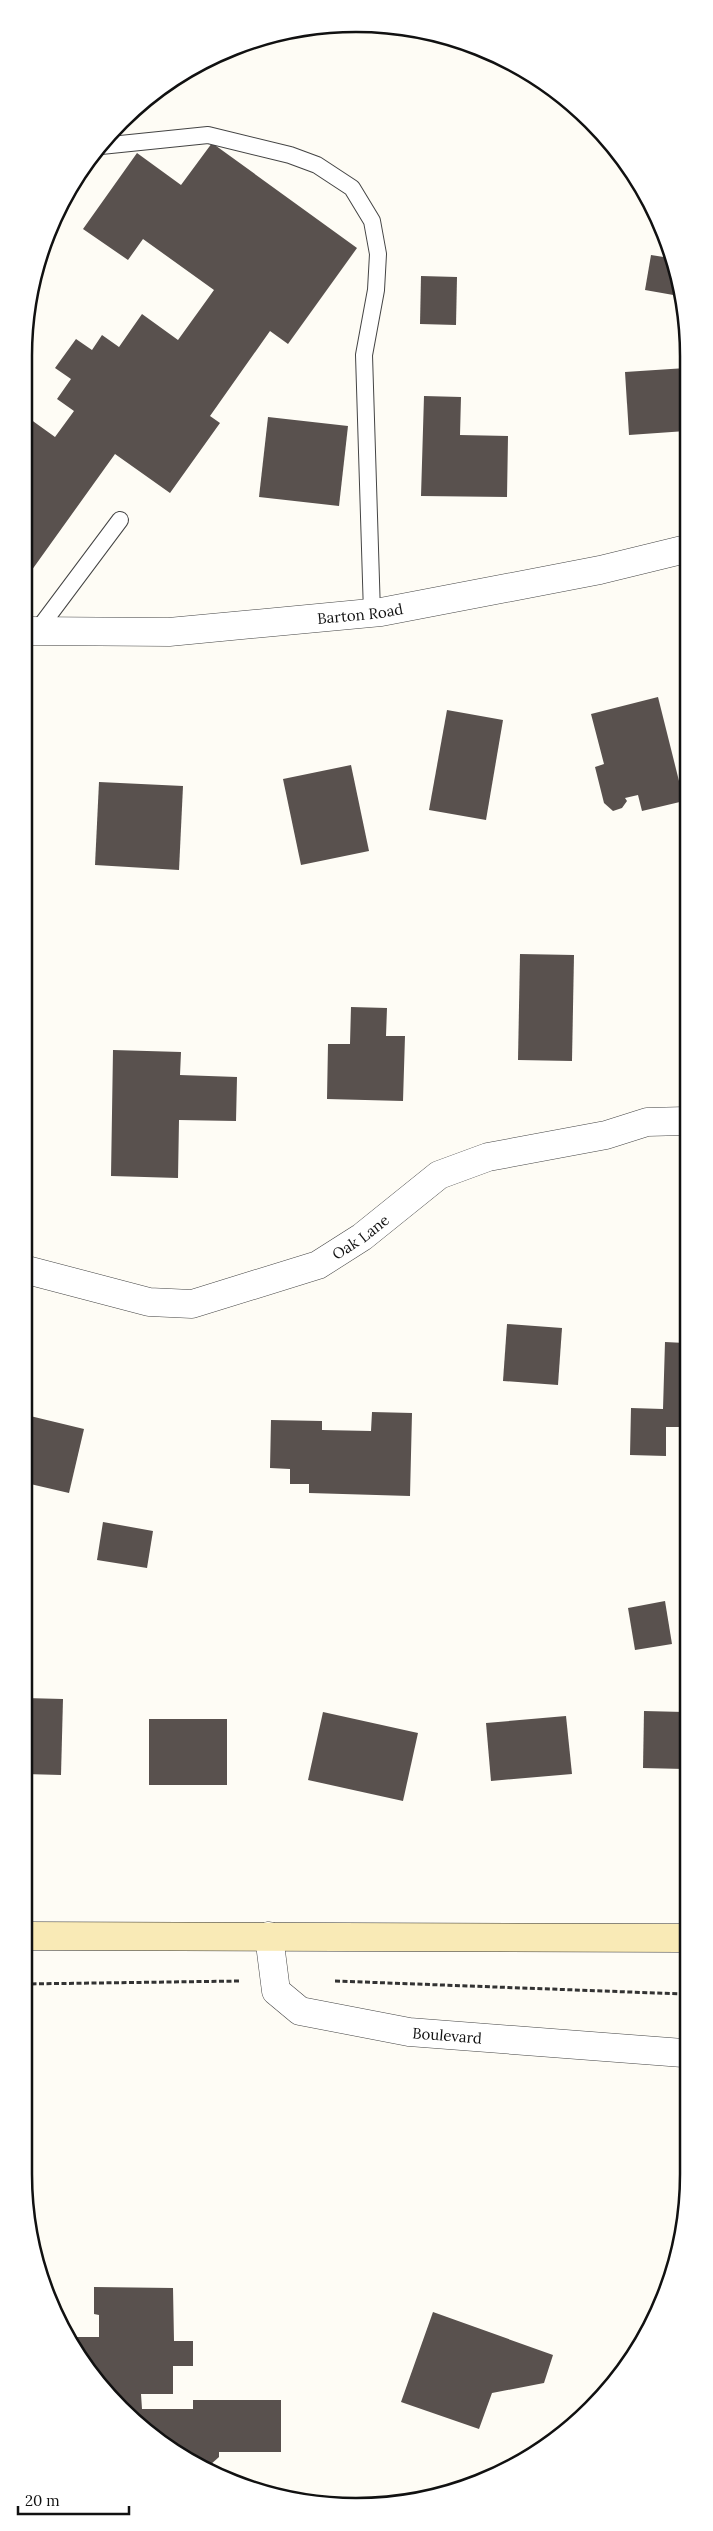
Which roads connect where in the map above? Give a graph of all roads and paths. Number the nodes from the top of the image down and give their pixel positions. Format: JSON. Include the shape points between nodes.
{"nodes":[{"id":1,"x":111,"y":145,"type":"edge"},
{"id":2,"x":120,"y":520,"type":"dead end"},
{"id":3,"x":680,"y":550,"type":"edge"},
{"id":4,"x":372,"y":613,"type":"junction"},
{"id":5,"x":33,"y":631,"type":"edge"},
{"id":6,"x":680,"y":1122,"type":"edge"},
{"id":7,"x":32,"y":1271,"type":"edge"},
{"id":8,"x":32,"y":1936,"type":"edge"},
{"id":9,"x":269,"y":1936,"type":"junction"},
{"id":10,"x":680,"y":1938,"type":"edge"},
{"id":11,"x":680,"y":2053,"type":"edge"}],
"edges":[{"from":1,"to":4,"type":"lane","via":[[208,135],[290,155],[317,165],[352,188],[372,221],[378,254],[376,290],[364,355]]},
{"from":2,"to":5,"type":"lane"},
{"from":3,"to":4,"type":"street","name":"Barton Road","via":[[600,570]]},
{"from":4,"to":5,"type":"street","name":"Barton Road","via":[[169,632]]},
{"from":6,"to":7,"type":"street","name":"Oak Lane","via":[[647,1122],[606,1135],[488,1157],[439,1175],[362,1237],[318,1265],[192,1304],[150,1302]]},
{"from":8,"to":9,"type":"main road"},
{"from":9,"to":10,"type":"main road"},
{"from":9,"to":11,"type":"street","name":"Boulevard","via":[[276,1991],[300,2012],[410,2032]]}]}
